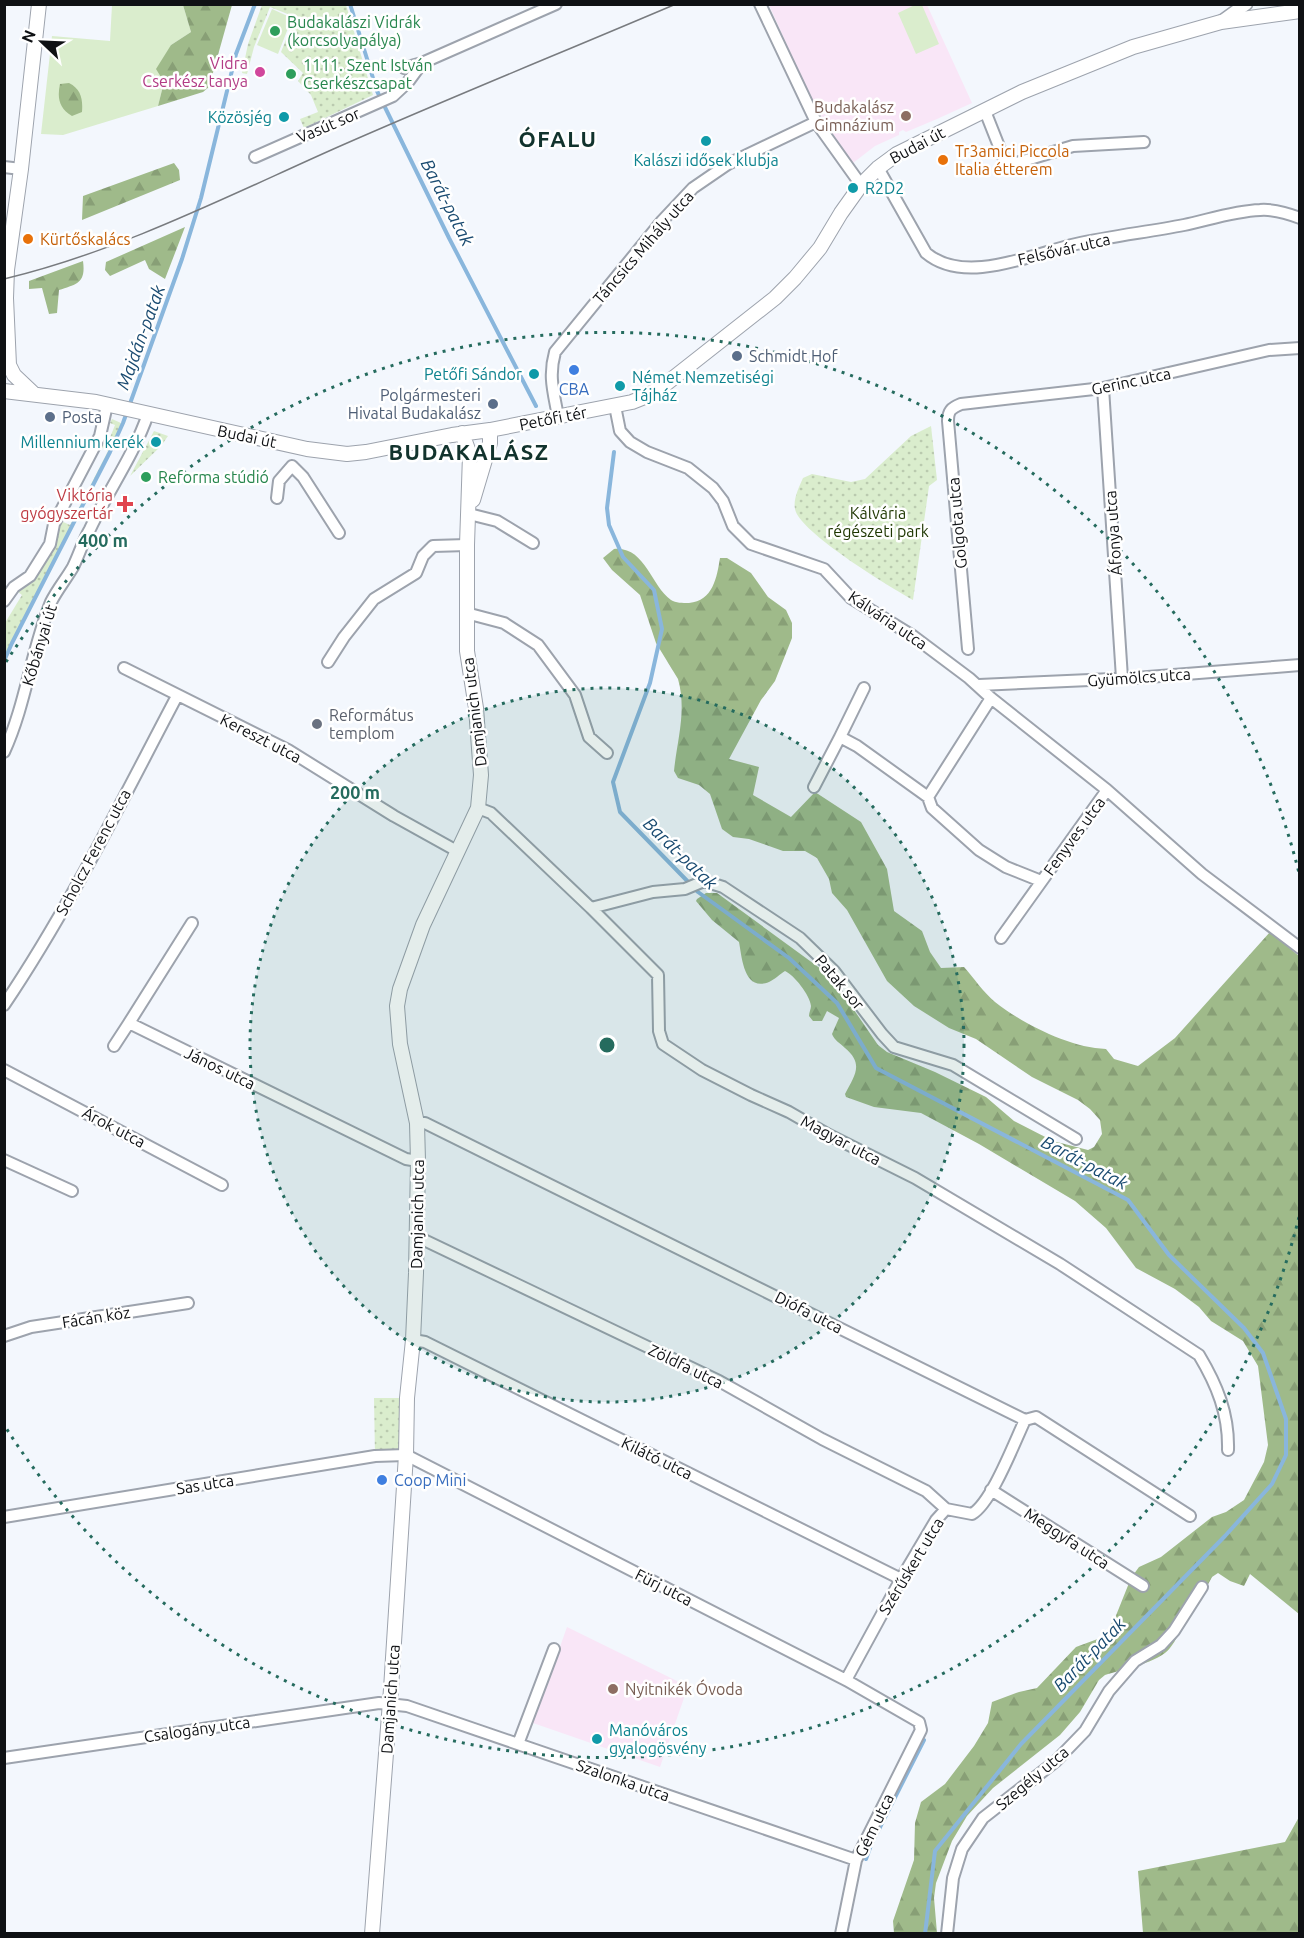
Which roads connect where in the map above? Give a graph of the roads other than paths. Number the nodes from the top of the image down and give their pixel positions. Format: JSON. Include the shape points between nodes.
{"nodes":[{"id":1,"x":39,"y":4,"type":"edge"},
{"id":2,"x":556,"y":4,"type":"edge"},
{"id":3,"x":760,"y":4,"type":"edge"},
{"id":4,"x":1246,"y":4,"type":"edge"},
{"id":5,"x":1253,"y":4,"type":"edge"},
{"id":6,"x":1299,"y":10,"type":"edge"},
{"id":7,"x":1269,"y":12,"type":"edge"},
{"id":8,"x":1221,"y":22,"type":"junction"},
{"id":9,"x":422,"y":63,"type":"junction"},
{"id":10,"x":404,"y":68,"type":"dead end"},
{"id":11,"x":985,"y":111,"type":"junction"},
{"id":12,"x":816,"y":122,"type":"junction"},
{"id":13,"x":1144,"y":142,"type":"dead end"},
{"id":14,"x":255,"y":156,"type":"dead end"},
{"id":15,"x":4,"y":167,"type":"edge"},
{"id":16,"x":878,"y":168,"type":"junction"},
{"id":17,"x":21,"y":169,"type":"junction"},
{"id":18,"x":861,"y":185,"type":"junction"},
{"id":19,"x":1299,"y":218,"type":"edge"},
{"id":20,"x":1299,"y":348,"type":"edge"},
{"id":21,"x":8,"y":370,"type":"edge"},
{"id":22,"x":1103,"y":388,"type":"junction"},
{"id":23,"x":4,"y":390,"type":"edge"},
{"id":24,"x":33,"y":393,"type":"junction"},
{"id":25,"x":961,"y":404,"type":"joint"},
{"id":26,"x":112,"y":406,"type":"junction"},
{"id":27,"x":615,"y":406,"type":"junction"},
{"id":28,"x":143,"y":413,"type":"junction"},
{"id":29,"x":558,"y":417,"type":"junction"},
{"id":30,"x":490,"y":430,"type":"junction"},
{"id":31,"x":462,"y":433,"type":"junction"},
{"id":32,"x":297,"y":447,"type":"junction"},
{"id":33,"x":292,"y":466,"type":"junction"},
{"id":34,"x":277,"y":498,"type":"dead end"},
{"id":35,"x":469,"y":514,"type":"junction"},
{"id":36,"x":339,"y":533,"type":"dead end"},
{"id":37,"x":533,"y":543,"type":"dead end"},
{"id":38,"x":467,"y":545,"type":"junction"},
{"id":39,"x":4,"y":601,"type":"edge"},
{"id":40,"x":466,"y":612,"type":"junction"},
{"id":41,"x":968,"y":649,"type":"dead end"},
{"id":42,"x":328,"y":662,"type":"dead end"},
{"id":43,"x":1299,"y":665,"type":"edge"},
{"id":44,"x":124,"y":668,"type":"dead end"},
{"id":45,"x":1122,"y":678,"type":"junction"},
{"id":46,"x":979,"y":685,"type":"junction"},
{"id":47,"x":864,"y":688,"type":"dead end"},
{"id":48,"x":177,"y":696,"type":"junction"},
{"id":49,"x":991,"y":698,"type":"junction"},
{"id":50,"x":840,"y":737,"type":"junction"},
{"id":51,"x":4,"y":752,"type":"edge"},
{"id":52,"x":607,"y":753,"type":"dead end"},
{"id":53,"x":814,"y":787,"type":"dead end"},
{"id":54,"x":1107,"y":790,"type":"junction"},
{"id":55,"x":928,"y":797,"type":"junction"},
{"id":56,"x":478,"y":808,"type":"junction"},
{"id":57,"x":458,"y":851,"type":"junction"},
{"id":58,"x":1041,"y":881,"type":"junction"},
{"id":59,"x":591,"y":908,"type":"junction"},
{"id":60,"x":192,"y":923,"type":"dead end"},
{"id":61,"x":1001,"y":938,"type":"dead end"},
{"id":62,"x":1299,"y":948,"type":"edge"},
{"id":63,"x":4,"y":1005,"type":"edge"},
{"id":64,"x":129,"y":1023,"type":"junction"},
{"id":65,"x":114,"y":1046,"type":"dead end"},
{"id":66,"x":4,"y":1070,"type":"edge"},
{"id":67,"x":417,"y":1123,"type":"junction"},
{"id":68,"x":1076,"y":1139,"type":"dead end"},
{"id":69,"x":4,"y":1160,"type":"edge"},
{"id":70,"x":418,"y":1161,"type":"junction"},
{"id":71,"x":222,"y":1185,"type":"dead end"},
{"id":72,"x":72,"y":1191,"type":"dead end"},
{"id":73,"x":417,"y":1239,"type":"junction"},
{"id":74,"x":188,"y":1302,"type":"dead end"},
{"id":75,"x":4,"y":1336,"type":"edge"},
{"id":76,"x":414,"y":1340,"type":"junction"},
{"id":77,"x":1025,"y":1420,"type":"junction"},
{"id":78,"x":1228,"y":1450,"type":"dead end"},
{"id":79,"x":406,"y":1455,"type":"junction"},
{"id":80,"x":991,"y":1490,"type":"junction"},
{"id":81,"x":946,"y":1509,"type":"junction"},
{"id":82,"x":1190,"y":1516,"type":"dead end"},
{"id":83,"x":4,"y":1517,"type":"edge"},
{"id":84,"x":901,"y":1579,"type":"junction"},
{"id":85,"x":1143,"y":1586,"type":"dead end"},
{"id":86,"x":1202,"y":1587,"type":"dead end"},
{"id":87,"x":554,"y":1649,"type":"dead end"},
{"id":88,"x":846,"y":1680,"type":"junction"},
{"id":89,"x":390,"y":1703,"type":"junction"},
{"id":90,"x":919,"y":1722,"type":"joint"},
{"id":91,"x":518,"y":1744,"type":"junction"},
{"id":92,"x":4,"y":1758,"type":"edge"},
{"id":93,"x":856,"y":1860,"type":"junction"},
{"id":94,"x":373,"y":1933,"type":"edge"},
{"id":95,"x":840,"y":1934,"type":"edge"},
{"id":96,"x":947,"y":1934,"type":"edge"}],
"edges":[{"from":1,"to":17,"type":"main road"},
{"from":2,"to":9,"type":"street","name":"Vasút sor"},
{"from":3,"to":12,"type":"street"},
{"from":4,"to":8,"type":"street"},
{"from":5,"to":7,"type":"street"},
{"from":6,"to":7,"type":"main road","name":"Budai út"},
{"from":7,"to":8,"type":"main road","name":"Budai út"},
{"from":8,"to":11,"type":"main road","name":"Budai út","via":[[1122,51]]},
{"from":9,"to":10,"type":"street","name":"Vasút sor"},
{"from":9,"to":14,"type":"street","name":"Vasút sor","via":[[393,96]]},
{"from":11,"to":13,"type":"street","via":[[1004,159],[1014,164],[1073,146]]},
{"from":11,"to":16,"type":"main road","name":"Budai út","via":[[897,154]]},
{"from":12,"to":18,"type":"street"},
{"from":12,"to":29,"type":"street","name":"Táncsics Mihály utca","via":[[728,164],[693,188],[662,220],[555,352],[551,368]]},
{"from":15,"to":17,"type":"street"},
{"from":16,"to":18,"type":"main road","name":"Budai út"},
{"from":16,"to":19,"type":"street","name":"Felsővár utca","via":[[926,253],[952,266],[991,265],[1076,244],[1261,209]]},
{"from":17,"to":21,"type":"main road","via":[[6,279]]},
{"from":18,"to":27,"type":"main road","name":"Budai út","via":[[820,248],[762,310],[654,393]]},
{"from":20,"to":22,"type":"street","name":"Gerinc utca","via":[[1269,350]]},
{"from":21,"to":23,"type":"main road"},
{"from":21,"to":24,"type":"main road"},
{"from":22,"to":25,"type":"street","name":"Gerinc utca"},
{"from":22,"to":45,"type":"street","name":"Áfonya utca"},
{"from":23,"to":24,"type":"main road","name":"Budai út"},
{"from":24,"to":26,"type":"main road","name":"Budai út"},
{"from":25,"to":41,"type":"street","name":"Golgota utca","via":[[948,414]]},
{"from":26,"to":28,"type":"main road","name":"Budai út"},
{"from":26,"to":39,"type":"street","via":[[54,524],[50,544],[30,576],[14,587]]},
{"from":27,"to":29,"type":"main road","name":"Petőfi tér"},
{"from":27,"to":46,"type":"street","name":"Kálvária utca","via":[[620,431],[630,442],[688,468],[713,488],[733,526],[751,544],[824,569],[851,598],[913,636]]},
{"from":28,"to":32,"type":"main road","name":"Budai út"},
{"from":28,"to":51,"type":"street","name":"Kőbányai út","via":[[117,481],[52,601]]},
{"from":29,"to":30,"type":"main road","name":"Petőfi tér"},
{"from":30,"to":31,"type":"main road","name":"Petőfi tér"},
{"from":30,"to":35,"type":"main road","via":[[490,443]]},
{"from":31,"to":32,"type":"main road","name":"Budai út","via":[[366,452],[336,453]]},
{"from":31,"to":35,"type":"main road","via":[[470,455]]},
{"from":32,"to":33,"type":"street"},
{"from":33,"to":34,"type":"street","via":[[279,481]]},
{"from":33,"to":36,"type":"street"},
{"from":35,"to":37,"type":"street","via":[[497,520]]},
{"from":35,"to":38,"type":"main road","name":"Damjanich utca"},
{"from":38,"to":40,"type":"main road","name":"Damjanich utca"},
{"from":38,"to":42,"type":"street","via":[[433,546],[423,556],[416,573],[374,599]]},
{"from":40,"to":52,"type":"street","via":[[504,623],[538,645],[575,695],[589,736]]},
{"from":40,"to":56,"type":"main road","name":"Damjanich utca","via":[[467,651],[480,746]]},
{"from":43,"to":45,"type":"street","name":"Gyümölcs utca"},
{"from":44,"to":48,"type":"street","name":"Kereszt utca"},
{"from":45,"to":46,"type":"street","name":"Gyümölcs utca"},
{"from":46,"to":49,"type":"street","name":"Kálvária utca"},
{"from":47,"to":50,"type":"street"},
{"from":48,"to":57,"type":"street","name":"Kereszt utca","via":[[288,750]]},
{"from":48,"to":63,"type":"street","name":"Scholcz Ferenc utca","via":[[83,873]]},
{"from":49,"to":54,"type":"street"},
{"from":49,"to":55,"type":"street"},
{"from":50,"to":53,"type":"street"},
{"from":50,"to":55,"type":"street","name":"Fenyves utca"},
{"from":54,"to":58,"type":"street","name":"Fenyves utca"},
{"from":54,"to":62,"type":"street","via":[[1203,874]]},
{"from":55,"to":58,"type":"street","name":"Fenyves utca","via":[[932,808],[979,850],[1006,867]]},
{"from":56,"to":57,"type":"main road","name":"Damjanich utca"},
{"from":56,"to":59,"type":"street","name":"Magyar utca","via":[[491,813]]},
{"from":57,"to":67,"type":"main road","name":"Damjanich utca","via":[[423,925],[399,989],[397,1022]]},
{"from":58,"to":61,"type":"street"},
{"from":59,"to":68,"type":"street","name":"Patak sor","via":[[653,892],[685,889],[704,881],[723,887],[800,938],[834,971],[894,1047],[953,1065]]},
{"from":59,"to":78,"type":"street","name":"Magyar utca","via":[[658,975],[659,1031],[663,1044],[702,1070],[915,1178],[1060,1264],[1199,1355],[1224,1406]]},
{"from":60,"to":64,"type":"street"},
{"from":64,"to":65,"type":"street"},
{"from":64,"to":70,"type":"street","name":"János utca","via":[[395,1154]]},
{"from":66,"to":71,"type":"street","name":"Árok utca"},
{"from":67,"to":70,"type":"main road","name":"Damjanich utca"},
{"from":67,"to":77,"type":"street","name":"Diófa utca","via":[[425,1123]]},
{"from":69,"to":72,"type":"street"},
{"from":70,"to":73,"type":"main road","name":"Damjanich utca"},
{"from":73,"to":76,"type":"main road","name":"Damjanich utca"},
{"from":73,"to":81,"type":"street","name":"Zöldfa utca","via":[[719,1381],[926,1491]]},
{"from":74,"to":75,"type":"street","name":"Fácán köz"},
{"from":76,"to":79,"type":"main road","name":"Damjanich utca"},
{"from":76,"to":84,"type":"street","name":"Kilátó utca","via":[[425,1342]]},
{"from":77,"to":80,"type":"street","name":"Szérűskert utca"},
{"from":77,"to":82,"type":"street","name":"Diófa utca","via":[[1036,1417]]},
{"from":79,"to":83,"type":"street","name":"Sas utca","via":[[375,1456]]},
{"from":79,"to":88,"type":"street","name":"Fürj utca"},
{"from":79,"to":89,"type":"main road","name":"Damjanich utca"},
{"from":80,"to":81,"type":"street","name":"Szérűskert utca","via":[[972,1514]]},
{"from":80,"to":85,"type":"street","name":"Meggyfa utca"},
{"from":81,"to":84,"type":"street","name":"Szérűskert utca"},
{"from":84,"to":88,"type":"street","name":"Szérűskert utca"},
{"from":86,"to":96,"type":"street","name":"Szegély utca","via":[[1174,1631],[1161,1645],[1135,1661],[1109,1691],[1085,1731],[1056,1761],[983,1818],[962,1849],[953,1878]]},
{"from":87,"to":91,"type":"street"},
{"from":88,"to":90,"type":"street","name":"Fürj utca"},
{"from":89,"to":91,"type":"street","name":"Szalonka utca"},
{"from":89,"to":92,"type":"street","name":"Csalogány utca"},
{"from":89,"to":94,"type":"main road","name":"Damjanich utca"},
{"from":90,"to":93,"type":"street","name":"Gém utca","via":[[921,1730]]},
{"from":91,"to":93,"type":"street","name":"Szalonka utca"},
{"from":93,"to":95,"type":"street","name":"Gém utca"}]}
